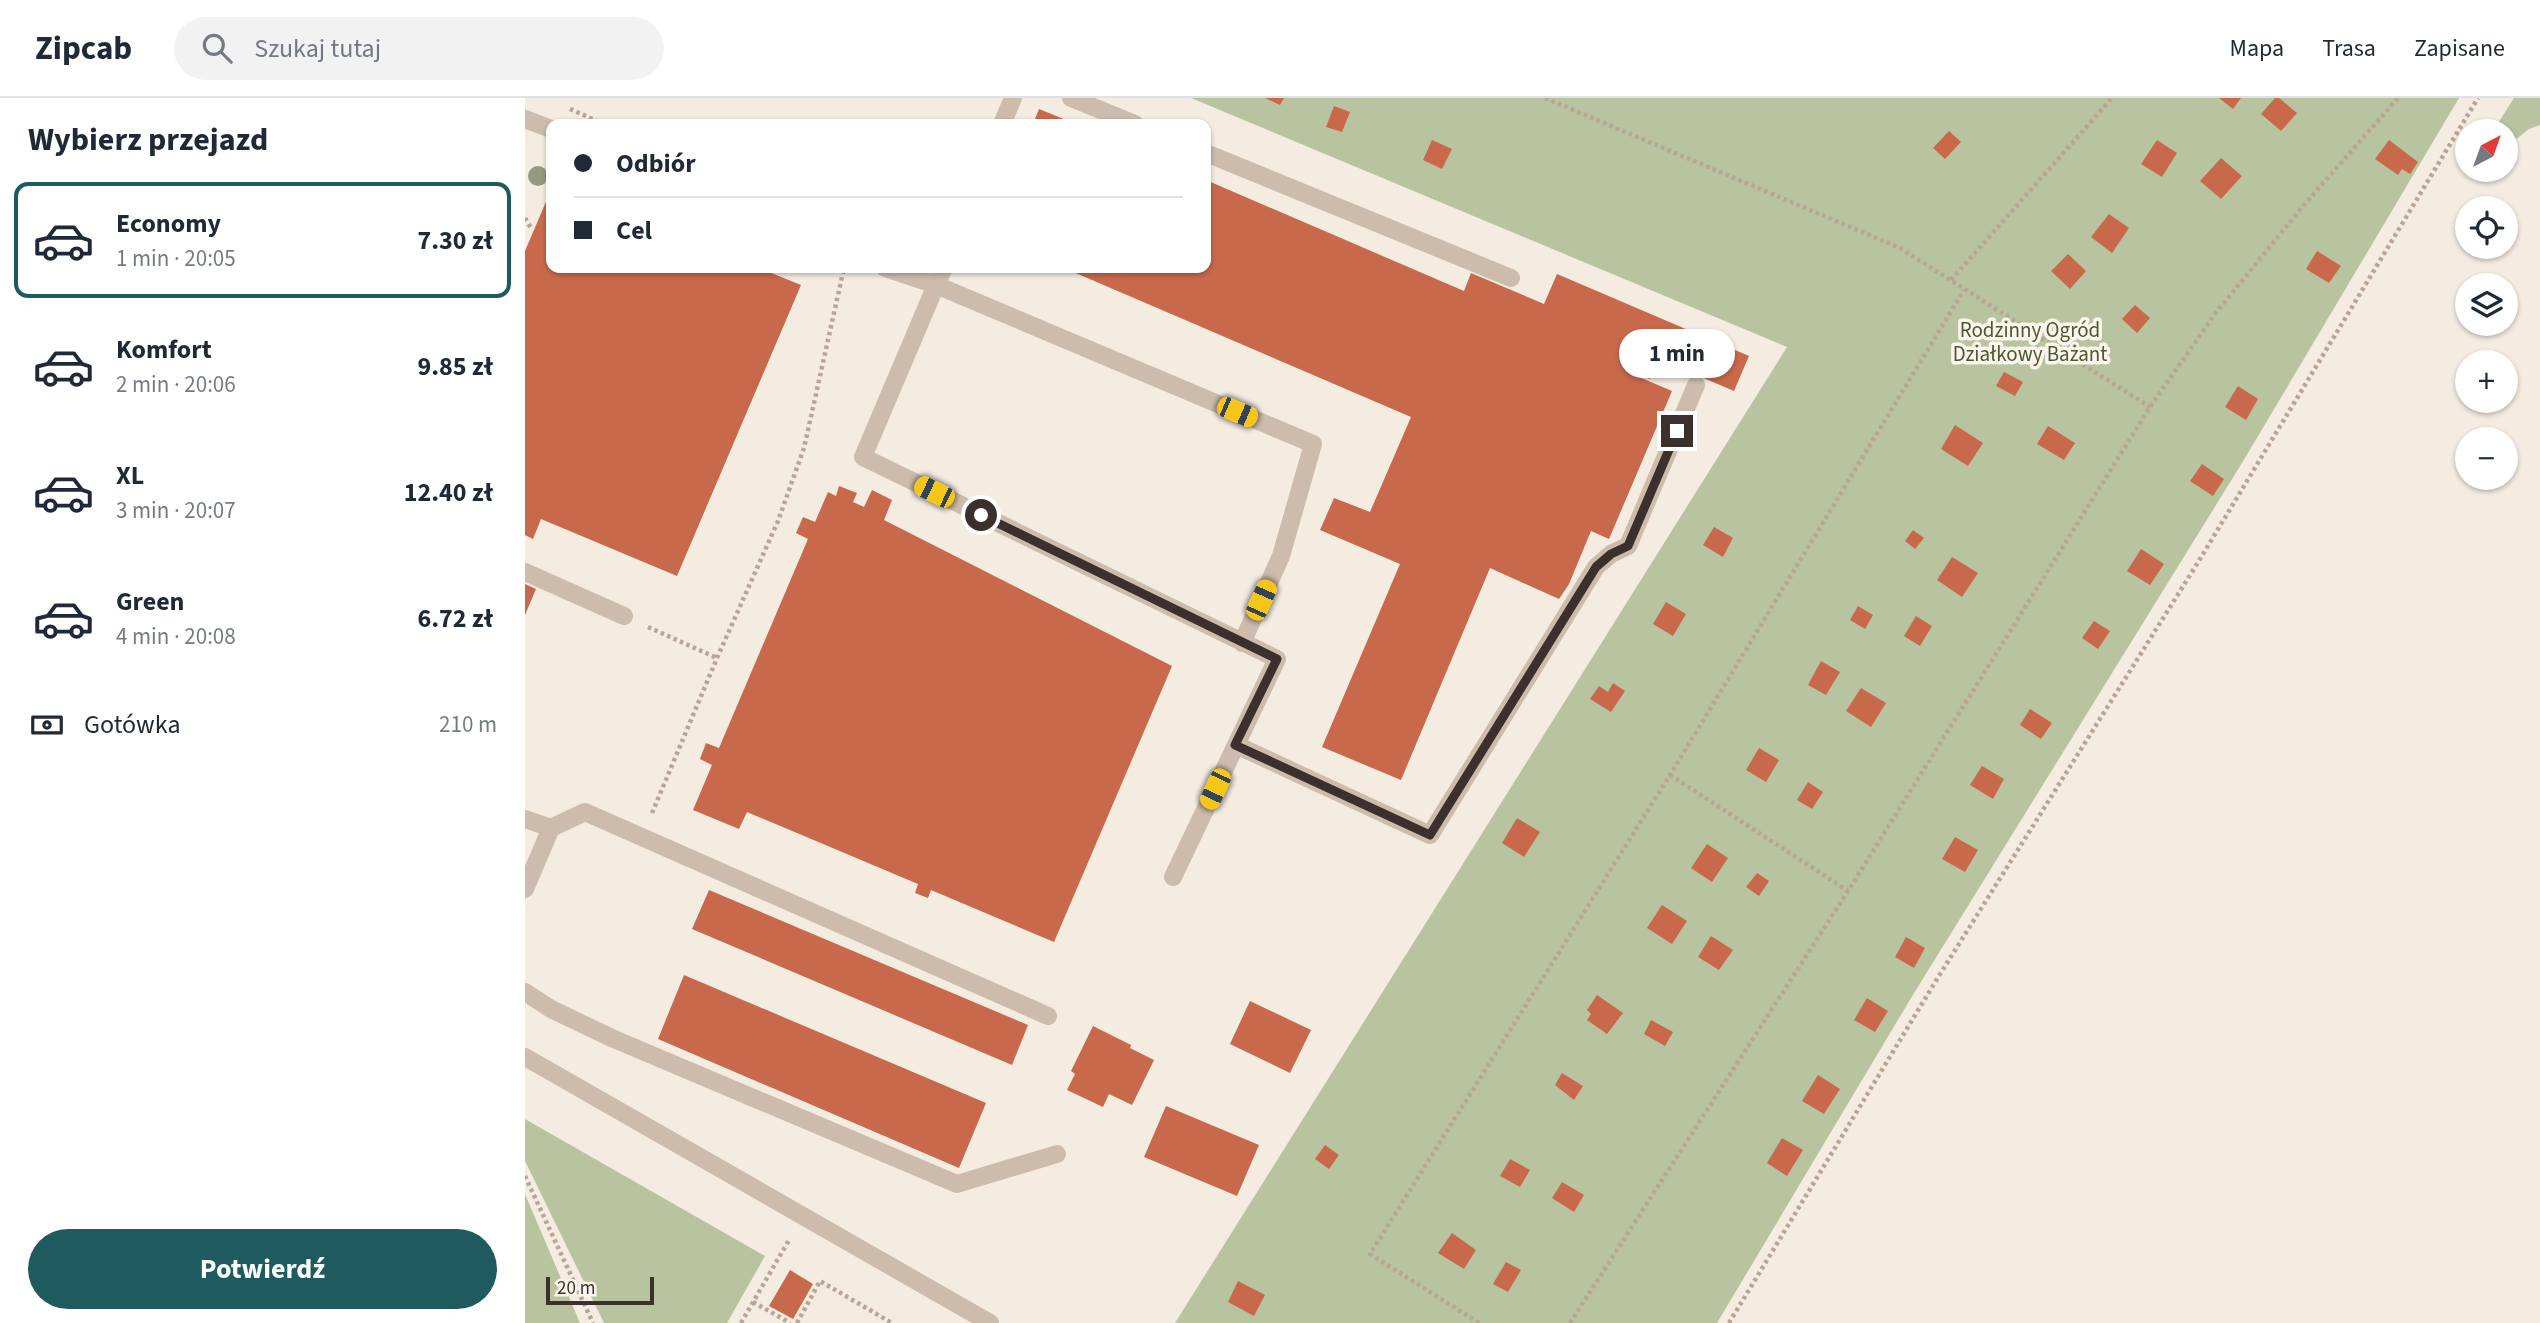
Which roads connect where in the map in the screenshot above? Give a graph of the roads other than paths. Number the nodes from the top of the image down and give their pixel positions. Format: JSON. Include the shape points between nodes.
{"nodes":[{"id":1,"x":1013,"y":98,"type":"edge"},
{"id":2,"x":1071,"y":98,"type":"edge"},
{"id":3,"x":525,"y":118,"type":"edge"},
{"id":4,"x":1004,"y":119,"type":"edge"},
{"id":5,"x":1123,"y":119,"type":"edge"},
{"id":6,"x":546,"y":128,"type":"edge"},
{"id":7,"x":1211,"y":155,"type":"edge"},
{"id":8,"x":900,"y":273,"type":"edge"},
{"id":9,"x":942,"y":273,"type":"edge"},
{"id":10,"x":1511,"y":278,"type":"dead end"},
{"id":11,"x":936,"y":285,"type":"junction"},
{"id":12,"x":1696,"y":385,"type":"dead end"},
{"id":13,"x":525,"y":572,"type":"edge"},
{"id":14,"x":624,"y":616,"type":"road end"},
{"id":15,"x":1242,"y":643,"type":"junction"},
{"id":16,"x":1235,"y":745,"type":"junction"},
{"id":17,"x":525,"y":819,"type":"edge"},
{"id":18,"x":551,"y":828,"type":"junction"},
{"id":19,"x":1173,"y":877,"type":"dead end"},
{"id":20,"x":525,"y":889,"type":"edge"},
{"id":21,"x":525,"y":992,"type":"edge"},
{"id":22,"x":1048,"y":1016,"type":"dead end"},
{"id":23,"x":525,"y":1057,"type":"edge"},
{"id":24,"x":1057,"y":1154,"type":"dead end"},
{"id":25,"x":991,"y":1323,"type":"edge"}],
"edges":[{"from":1,"to":4,"type":"lane"},
{"from":2,"to":5,"type":"lane"},
{"from":3,"to":6,"type":"lane"},
{"from":7,"to":10,"type":"lane"},
{"from":8,"to":11,"type":"lane"},
{"from":9,"to":11,"type":"lane"},
{"from":11,"to":15,"type":"lane","via":[[863,457]]},
{"from":11,"to":15,"type":"lane","via":[[1313,444],[1280,556]]},
{"from":12,"to":16,"type":"lane","via":[[1628,546],[1596,567],[1430,835]]},
{"from":13,"to":14,"type":"lane"},
{"from":15,"to":16,"type":"lane","via":[[1277,659]]},
{"from":16,"to":19,"type":"lane"},
{"from":17,"to":18,"type":"lane"},
{"from":18,"to":20,"type":"lane"},
{"from":18,"to":22,"type":"lane","via":[[585,812]]},
{"from":21,"to":24,"type":"lane","via":[[614,1038],[957,1184]]},
{"from":23,"to":25,"type":"lane"}]}
